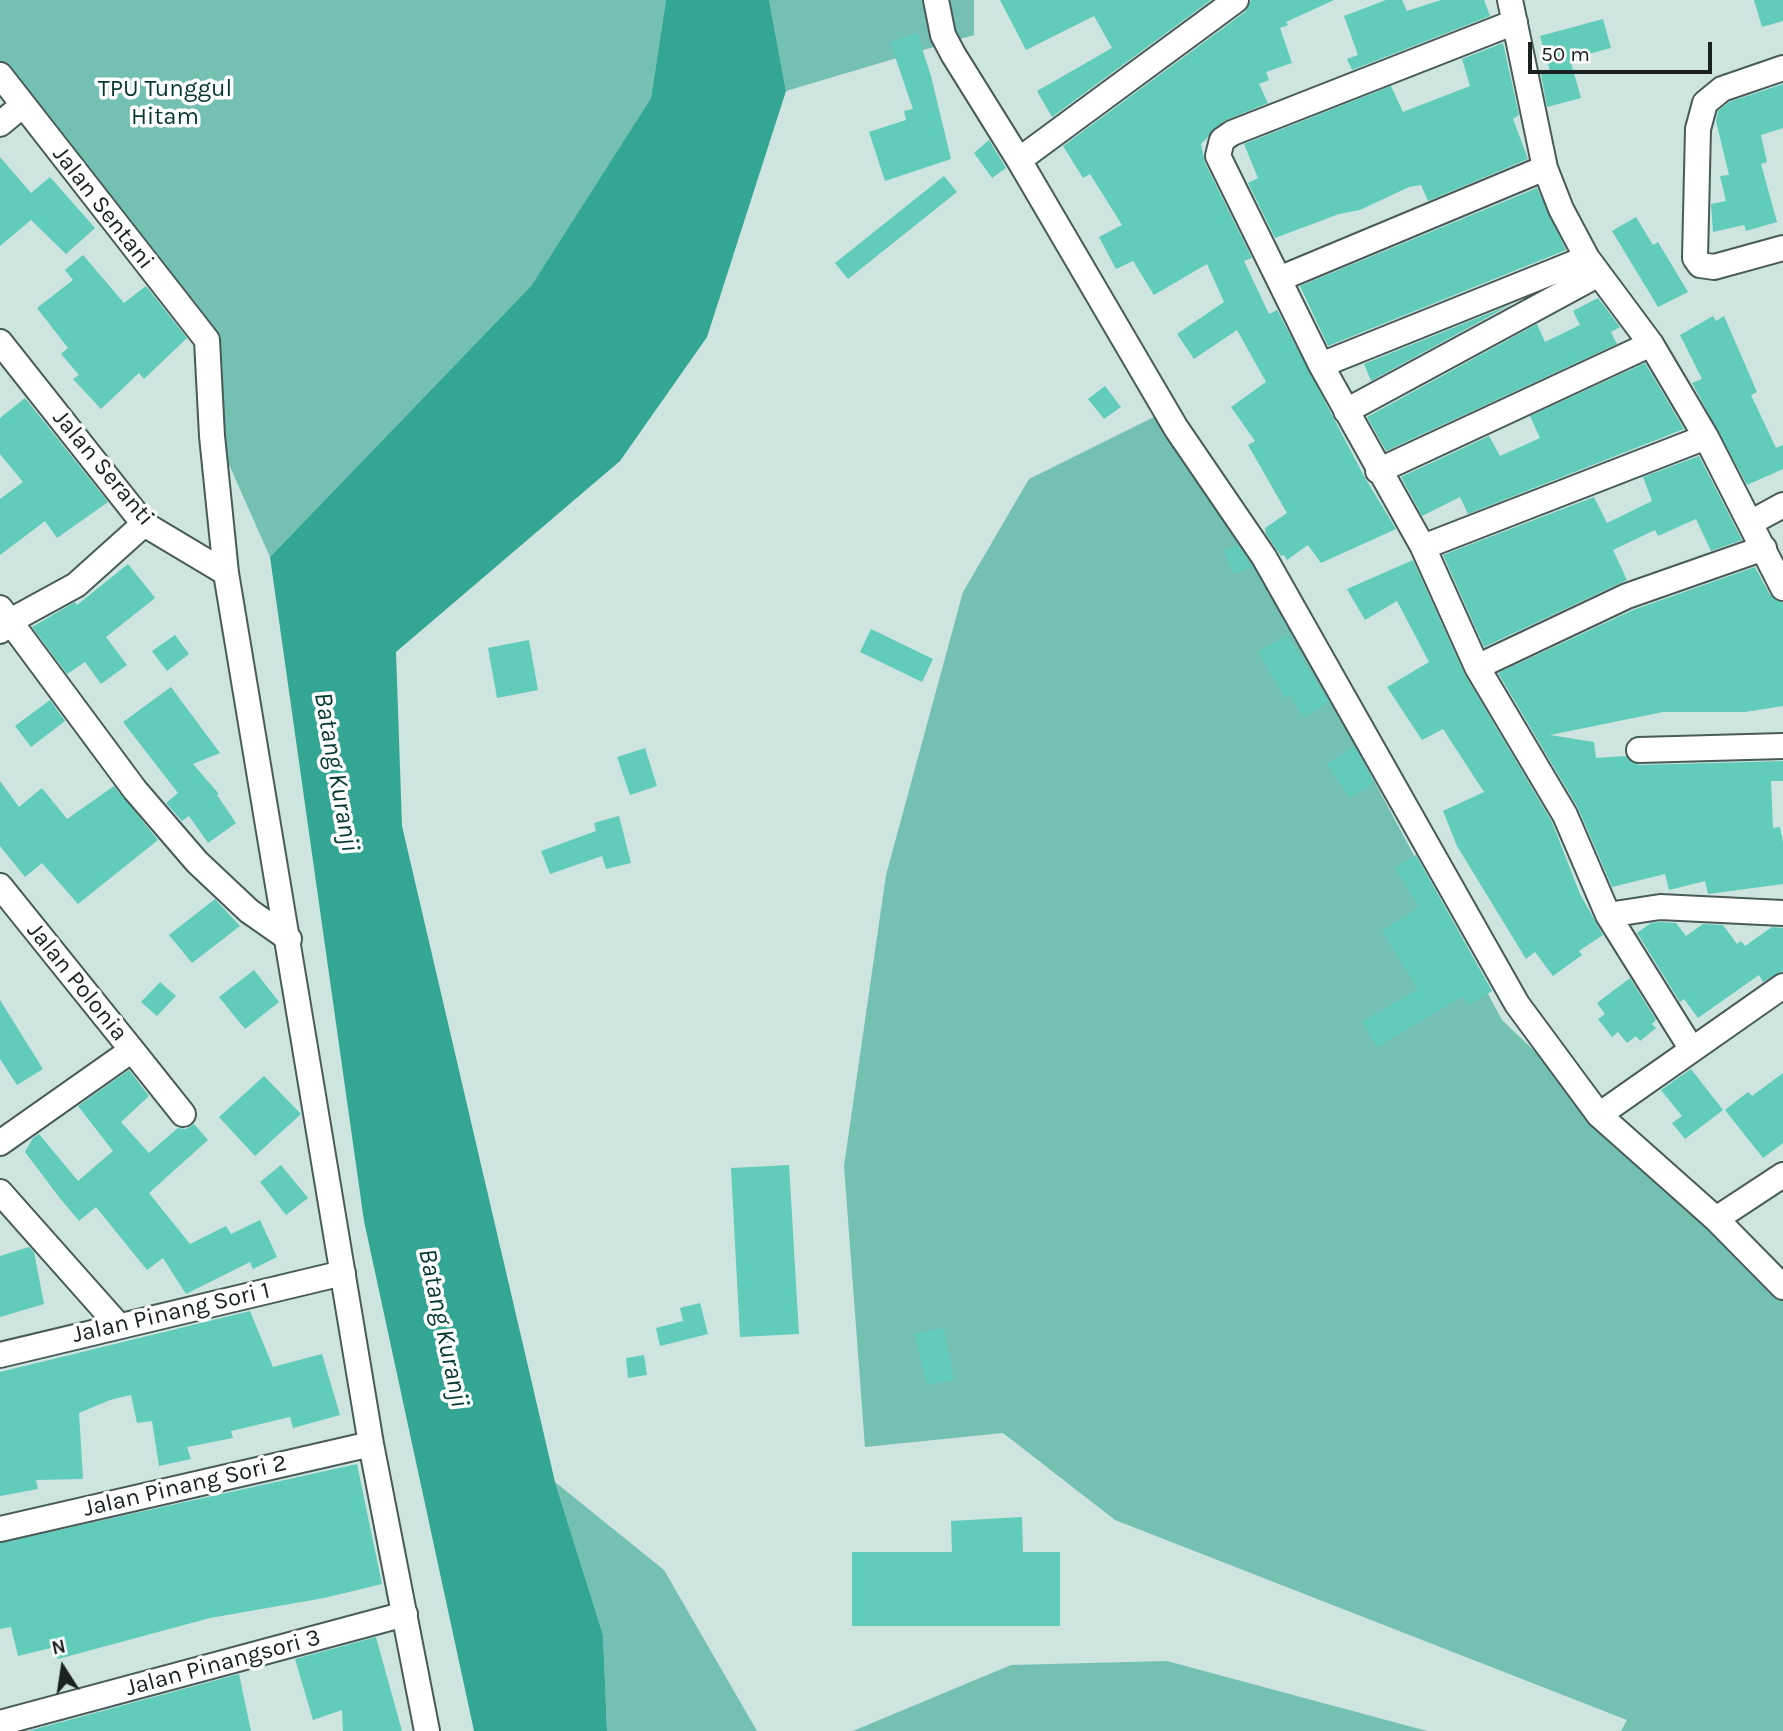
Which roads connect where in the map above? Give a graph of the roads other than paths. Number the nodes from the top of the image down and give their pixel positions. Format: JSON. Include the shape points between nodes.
{"nodes":[{"id":1,"x":936,"y":0,"type":"edge"},
{"id":2,"x":1236,"y":0,"type":"edge"},
{"id":3,"x":1513,"y":11,"type":"edge"},
{"id":4,"x":1783,"y":68,"type":"edge"},
{"id":5,"x":0,"y":75,"type":"edge"},
{"id":6,"x":23,"y":105,"type":"junction"},
{"id":7,"x":0,"y":124,"type":"edge"},
{"id":8,"x":1018,"y":160,"type":"junction"},
{"id":9,"x":1545,"y":168,"type":"junction"},
{"id":10,"x":1783,"y":248,"type":"edge"},
{"id":11,"x":1593,"y":266,"type":"junction"},
{"id":12,"x":1279,"y":279,"type":"junction"},
{"id":13,"x":0,"y":342,"type":"edge"},
{"id":14,"x":1651,"y":344,"type":"junction"},
{"id":15,"x":1321,"y":365,"type":"junction"},
{"id":16,"x":1346,"y":411,"type":"junction"},
{"id":17,"x":1706,"y":437,"type":"junction"},
{"id":18,"x":1378,"y":471,"type":"junction"},
{"id":19,"x":1783,"y":505,"type":"edge"},
{"id":20,"x":1750,"y":523,"type":"junction"},
{"id":21,"x":144,"y":524,"type":"junction"},
{"id":22,"x":1423,"y":547,"type":"junction"},
{"id":23,"x":1764,"y":548,"type":"junction"},
{"id":24,"x":226,"y":573,"type":"junction"},
{"id":25,"x":1783,"y":588,"type":"edge"},
{"id":26,"x":4,"y":620,"type":"edge"},
{"id":27,"x":1477,"y":667,"type":"junction"},
{"id":28,"x":1783,"y":746,"type":"edge"},
{"id":29,"x":1639,"y":750,"type":"dead end"},
{"id":30,"x":0,"y":886,"type":"edge"},
{"id":31,"x":1783,"y":913,"type":"edge"},
{"id":32,"x":1608,"y":915,"type":"junction"},
{"id":33,"x":289,"y":939,"type":"junction"},
{"id":34,"x":1783,"y":986,"type":"edge"},
{"id":35,"x":1691,"y":1048,"type":"junction"},
{"id":36,"x":132,"y":1050,"type":"junction"},
{"id":37,"x":183,"y":1114,"type":"dead end"},
{"id":38,"x":1599,"y":1115,"type":"junction"},
{"id":39,"x":0,"y":1143,"type":"edge"},
{"id":40,"x":1783,"y":1175,"type":"edge"},
{"id":41,"x":0,"y":1192,"type":"edge"},
{"id":42,"x":1716,"y":1219,"type":"junction"},
{"id":43,"x":343,"y":1273,"type":"junction"},
{"id":44,"x":1783,"y":1287,"type":"edge"},
{"id":45,"x":119,"y":1326,"type":"junction"},
{"id":46,"x":0,"y":1355,"type":"edge"},
{"id":47,"x":371,"y":1444,"type":"junction"},
{"id":48,"x":0,"y":1529,"type":"edge"},
{"id":49,"x":405,"y":1615,"type":"junction"},
{"id":50,"x":0,"y":1723,"type":"edge"},
{"id":51,"x":427,"y":1731,"type":"edge"}],
"edges":[{"from":1,"to":8,"type":"street","via":[[943,35]]},
{"from":2,"to":8,"type":"street"},
{"from":3,"to":9,"type":"street"},
{"from":3,"to":12,"type":"street","via":[[1222,140],[1218,150],[1222,166]]},
{"from":4,"to":10,"type":"street","via":[[1722,89],[1704,103],[1698,129],[1695,258],[1702,266],[1714,267]]},
{"from":5,"to":6,"type":"street","name":"Jalan Sentani"},
{"from":6,"to":7,"type":"street"},
{"from":6,"to":24,"type":"street","name":"Jalan Sentani","via":[[207,340]]},
{"from":8,"to":38,"type":"street","via":[[1176,428],[1264,557],[1517,1004]]},
{"from":9,"to":11,"type":"street","via":[[1561,209]]},
{"from":9,"to":12,"type":"street"},
{"from":11,"to":14,"type":"street"},
{"from":11,"to":15,"type":"street"},
{"from":11,"to":16,"type":"street"},
{"from":12,"to":15,"type":"street"},
{"from":13,"to":21,"type":"street","name":"Jalan Seranti"},
{"from":14,"to":17,"type":"street"},
{"from":14,"to":18,"type":"street"},
{"from":15,"to":16,"type":"street"},
{"from":16,"to":18,"type":"street"},
{"from":17,"to":20,"type":"street"},
{"from":17,"to":22,"type":"street"},
{"from":18,"to":22,"type":"street"},
{"from":19,"to":20,"type":"street"},
{"from":20,"to":23,"type":"street"},
{"from":21,"to":24,"type":"street","name":"Jalan Seranti"},
{"from":21,"to":26,"type":"street","via":[[76,585]]},
{"from":22,"to":27,"type":"street"},
{"from":23,"to":25,"type":"street"},
{"from":23,"to":27,"type":"street","via":[[1628,596]]},
{"from":24,"to":33,"type":"street"},
{"from":26,"to":33,"type":"street","via":[[197,863],[249,911]]},
{"from":27,"to":32,"type":"street","via":[[1565,815]]},
{"from":28,"to":29,"type":"street"},
{"from":30,"to":36,"type":"street","name":"Jalan Polonia"},
{"from":31,"to":32,"type":"street","via":[[1660,907]]},
{"from":32,"to":35,"type":"street"},
{"from":33,"to":43,"type":"street"},
{"from":34,"to":35,"type":"street"},
{"from":35,"to":38,"type":"street"},
{"from":36,"to":37,"type":"street"},
{"from":36,"to":39,"type":"street","name":"Jalan Polonia"},
{"from":38,"to":42,"type":"street"},
{"from":40,"to":42,"type":"street"},
{"from":41,"to":45,"type":"street"},
{"from":42,"to":44,"type":"street"},
{"from":43,"to":45,"type":"street","name":"Jalan Pinang Sori 1"},
{"from":43,"to":47,"type":"street"},
{"from":45,"to":46,"type":"street","name":"Jalan Pinang Sori 1"},
{"from":47,"to":48,"type":"street","name":"Jalan Pinang Sori 2"},
{"from":47,"to":49,"type":"street"},
{"from":49,"to":50,"type":"street","name":"Jalan Pinangsori 3"},
{"from":49,"to":51,"type":"street"}]}
